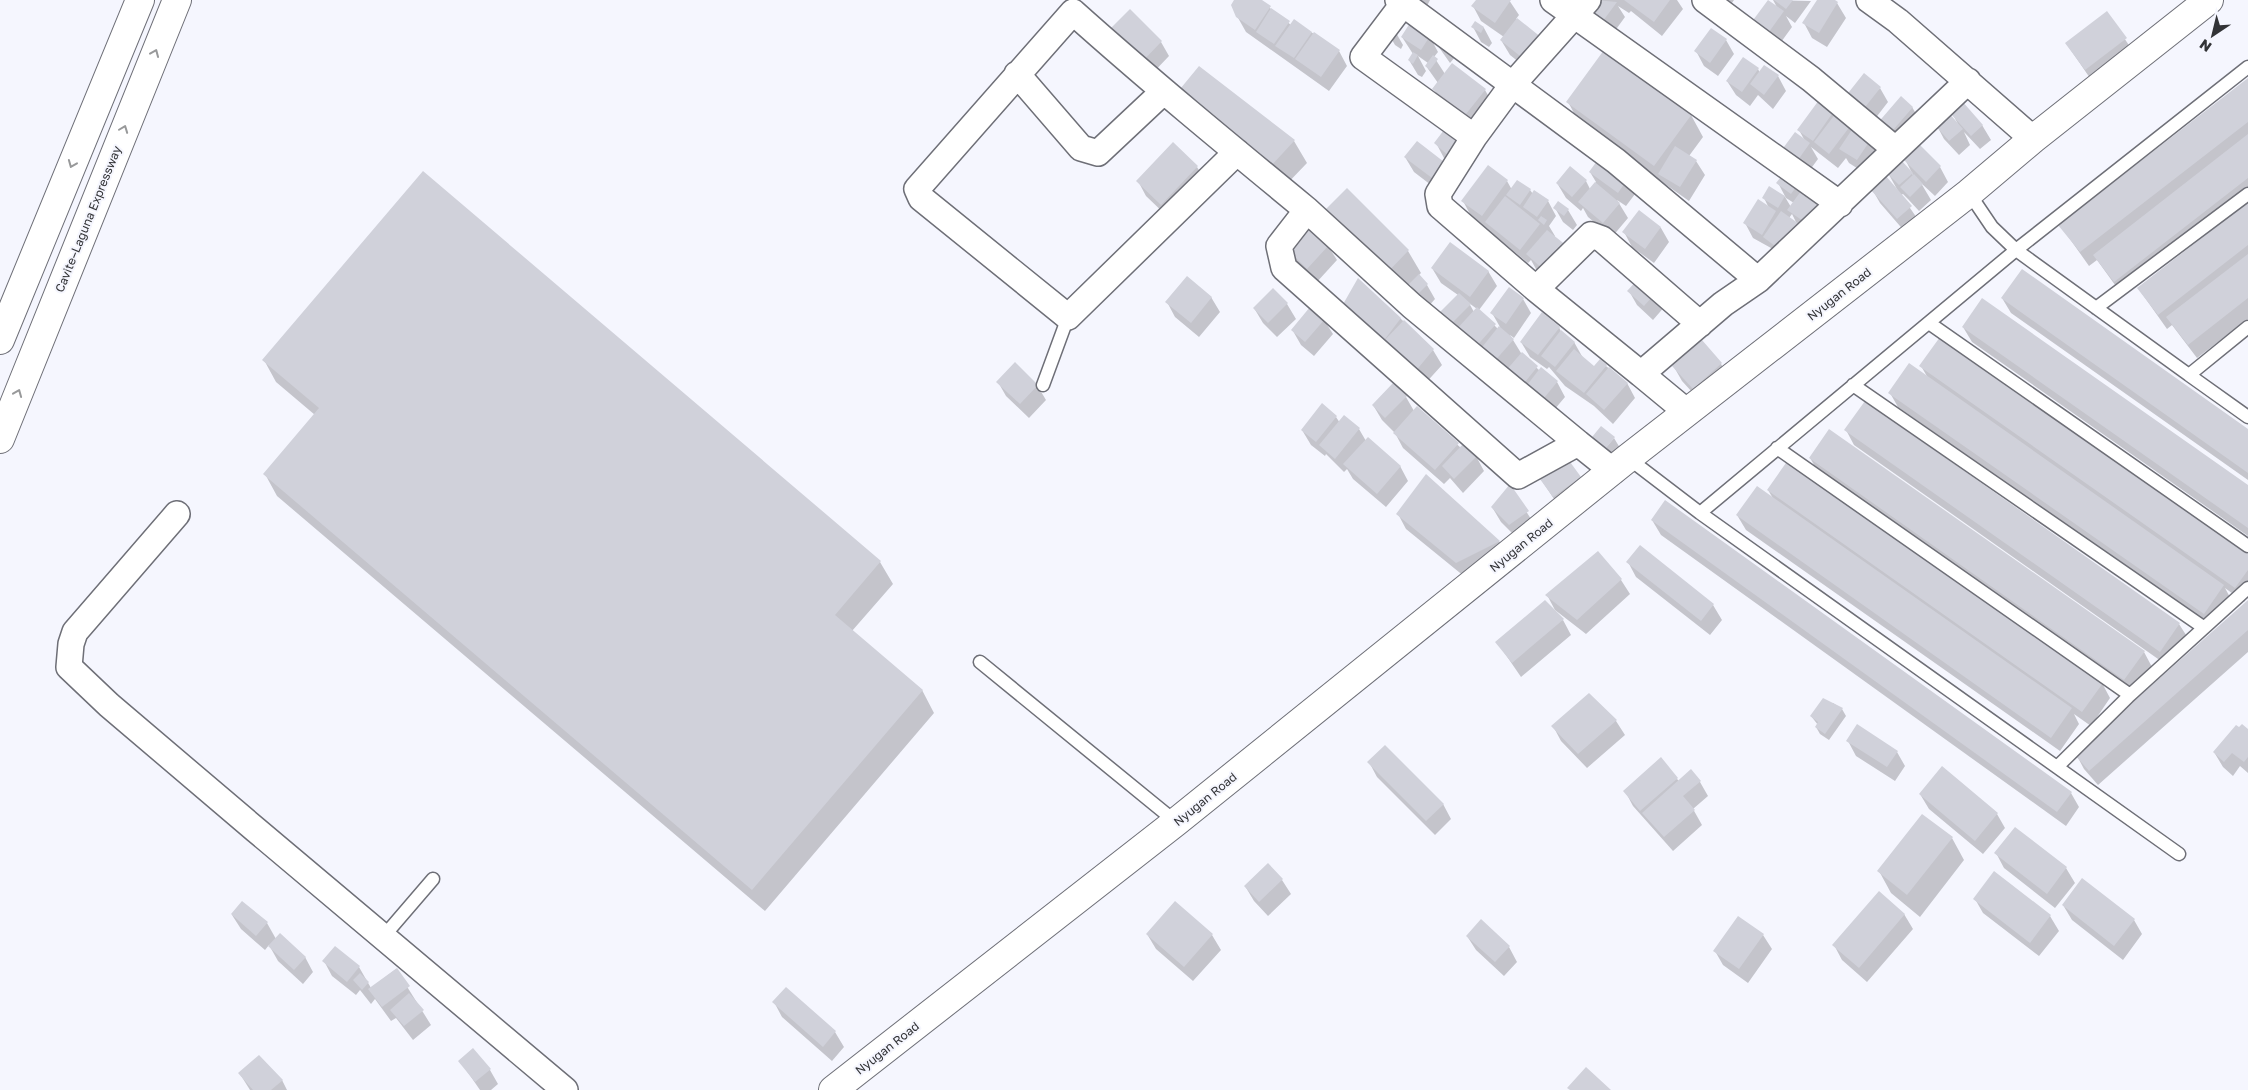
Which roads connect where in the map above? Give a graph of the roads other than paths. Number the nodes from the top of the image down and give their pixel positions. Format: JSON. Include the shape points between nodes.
{"nodes":[{"id":1,"x":140,"y":0,"type":"edge"},
{"id":2,"x":177,"y":0,"type":"edge"},
{"id":3,"x":1553,"y":0,"type":"edge"},
{"id":4,"x":1704,"y":0,"type":"edge"},
{"id":5,"x":1869,"y":0,"type":"edge"},
{"id":6,"x":2209,"y":0,"type":"edge"},
{"id":7,"x":1401,"y":2,"type":"edge"},
{"id":8,"x":1581,"y":7,"type":"edge"},
{"id":9,"x":2248,"y":67,"type":"edge"},
{"id":10,"x":1017,"y":74,"type":"junction"},
{"id":11,"x":1968,"y":80,"type":"junction"},
{"id":12,"x":1513,"y":84,"type":"junction"},
{"id":13,"x":1163,"y":92,"type":"junction"},
{"id":14,"x":1474,"y":137,"type":"junction"},
{"id":15,"x":2033,"y":139,"type":"junction"},
{"id":16,"x":1896,"y":149,"type":"junction"},
{"id":17,"x":1236,"y":152,"type":"junction"},
{"id":18,"x":1969,"y":193,"type":"junction"},
{"id":19,"x":2248,"y":194,"type":"edge"},
{"id":20,"x":1840,"y":204,"type":"junction"},
{"id":21,"x":1306,"y":210,"type":"junction"},
{"id":22,"x":2016,"y":250,"type":"junction"},
{"id":23,"x":1758,"y":280,"type":"junction"},
{"id":24,"x":1536,"y":289,"type":"junction"},
{"id":25,"x":2096,"y":308,"type":"junction"},
{"id":26,"x":1068,"y":317,"type":"junction"},
{"id":27,"x":1929,"y":323,"type":"junction"},
{"id":28,"x":1700,"y":324,"type":"junction"},
{"id":29,"x":2248,"y":327,"type":"edge"},
{"id":30,"x":0,"y":340,"type":"edge"},
{"id":31,"x":1641,"y":374,"type":"junction"},
{"id":32,"x":2189,"y":375,"type":"junction"},
{"id":33,"x":1043,"y":385,"type":"dead end"},
{"id":34,"x":1854,"y":385,"type":"junction"},
{"id":35,"x":1688,"y":412,"type":"junction"},
{"id":36,"x":2248,"y":417,"type":"edge"},
{"id":37,"x":0,"y":439,"type":"edge"},
{"id":38,"x":1578,"y":443,"type":"junction"},
{"id":39,"x":1777,"y":448,"type":"junction"},
{"id":40,"x":1620,"y":465,"type":"junction"},
{"id":41,"x":1700,"y":513,"type":"junction"},
{"id":42,"x":177,"y":514,"type":"dead end"},
{"id":43,"x":2248,"y":546,"type":"edge"},
{"id":44,"x":2248,"y":588,"type":"edge"},
{"id":45,"x":2203,"y":627,"type":"junction"},
{"id":46,"x":980,"y":662,"type":"dead end"},
{"id":47,"x":2130,"y":695,"type":"junction"},
{"id":48,"x":2057,"y":767,"type":"junction"},
{"id":49,"x":1176,"y":822,"type":"junction"},
{"id":50,"x":2178,"y":854,"type":"dead end"},
{"id":51,"x":433,"y":879,"type":"dead end"},
{"id":52,"x":384,"y":936,"type":"junction"},
{"id":53,"x":565,"y":1090,"type":"edge"},
{"id":54,"x":833,"y":1090,"type":"edge"}],
"edges":[{"from":1,"to":30,"type":"main road","one_way":true},
{"from":37,"to":2,"type":"main road","name":"Cavite–Laguna Expressway","one_way":true},
{"from":3,"to":8,"type":"street"},
{"from":4,"to":16,"type":"street"},
{"from":5,"to":11,"type":"street"},
{"from":6,"to":15,"type":"main road","name":"Nyugan Road"},
{"from":7,"to":12,"type":"street"},
{"from":7,"to":14,"type":"street","via":[[1362,57]]},
{"from":8,"to":12,"type":"street"},
{"from":8,"to":20,"type":"street"},
{"from":9,"to":22,"type":"lane"},
{"from":10,"to":13,"type":"street","via":[[1072,12]]},
{"from":10,"to":13,"type":"street","via":[[1081,148],[1098,153]]},
{"from":10,"to":26,"type":"street","via":[[917,189],[921,198]]},
{"from":11,"to":15,"type":"street"},
{"from":11,"to":16,"type":"street"},
{"from":12,"to":14,"type":"street"},
{"from":12,"to":23,"type":"street","via":[[1616,160]]},
{"from":13,"to":17,"type":"street"},
{"from":14,"to":24,"type":"street","via":[[1438,194],[1440,206]]},
{"from":15,"to":18,"type":"main road","name":"Nyugan Road"},
{"from":16,"to":20,"type":"street"},
{"from":17,"to":21,"type":"street"},
{"from":17,"to":26,"type":"street"},
{"from":18,"to":22,"type":"lane","via":[[1992,226]]},
{"from":18,"to":35,"type":"main road","name":"Nyugan Road"},
{"from":19,"to":25,"type":"lane"},
{"from":20,"to":23,"type":"street"},
{"from":21,"to":38,"type":"street","via":[[1412,306]]},
{"from":21,"to":38,"type":"street","via":[[1279,246],[1284,268],[1518,476]]},
{"from":22,"to":25,"type":"lane"},
{"from":22,"to":27,"type":"lane"},
{"from":23,"to":28,"type":"street"},
{"from":24,"to":28,"type":"street","via":[[1591,235],[1602,239]]},
{"from":24,"to":31,"type":"street"},
{"from":25,"to":32,"type":"lane"},
{"from":26,"to":33,"type":"lane"},
{"from":27,"to":34,"type":"lane"},
{"from":27,"to":43,"type":"lane"},
{"from":28,"to":31,"type":"street"},
{"from":29,"to":32,"type":"lane"},
{"from":31,"to":35,"type":"street"},
{"from":32,"to":36,"type":"lane"},
{"from":34,"to":39,"type":"lane"},
{"from":34,"to":45,"type":"lane"},
{"from":35,"to":40,"type":"main road","name":"Nyugan Road"},
{"from":38,"to":40,"type":"street"},
{"from":39,"to":41,"type":"lane"},
{"from":39,"to":47,"type":"lane"},
{"from":40,"to":41,"type":"lane"},
{"from":40,"to":49,"type":"main road","name":"Nyugan Road"},
{"from":41,"to":48,"type":"lane"},
{"from":42,"to":52,"type":"street","via":[[75,632],[69,667],[131,724]]},
{"from":44,"to":45,"type":"lane"},
{"from":45,"to":47,"type":"lane"},
{"from":46,"to":49,"type":"lane"},
{"from":47,"to":48,"type":"lane"},
{"from":48,"to":50,"type":"lane"},
{"from":49,"to":54,"type":"main road","name":"Nyugan Road"},
{"from":51,"to":52,"type":"lane"},
{"from":52,"to":53,"type":"street"}]}
